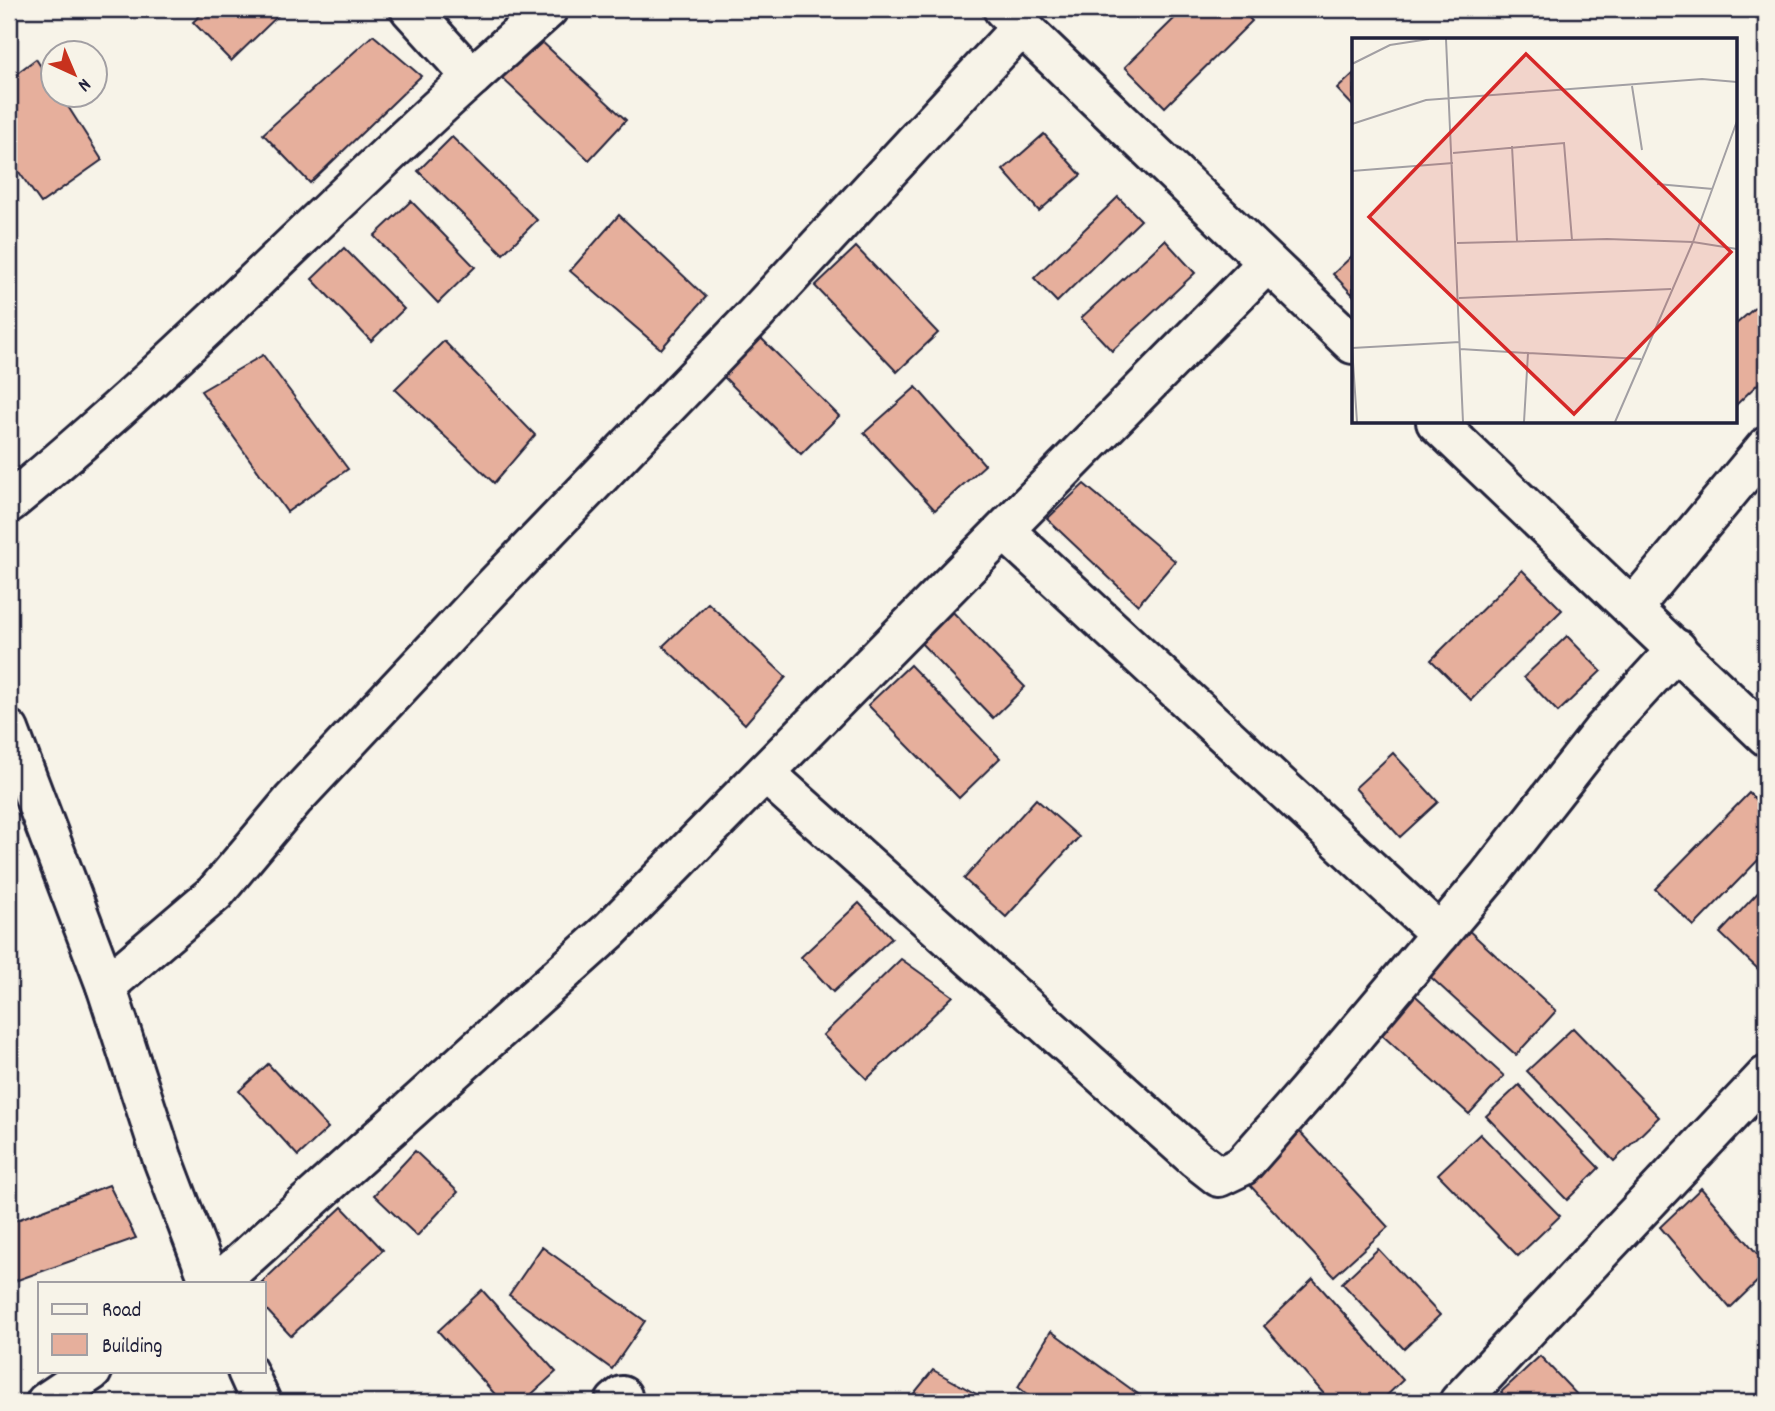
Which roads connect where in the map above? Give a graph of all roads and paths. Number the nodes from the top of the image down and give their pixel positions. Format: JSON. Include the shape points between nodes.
{"nodes":[{"id":1,"x":410,"y":9,"type":"edge"},
{"id":2,"x":548,"y":9,"type":"edge"},
{"id":3,"x":1012,"y":17,"type":"edge"},
{"id":4,"x":472,"y":77,"type":"junction"},
{"id":5,"x":1267,"y":263,"type":"junction"},
{"id":6,"x":1352,"y":343,"type":"edge"},
{"id":7,"x":1438,"y":424,"type":"edge"},
{"id":8,"x":1766,"y":447,"type":"edge"},
{"id":9,"x":9,"y":503,"type":"edge"},
{"id":10,"x":1005,"y":531,"type":"junction"},
{"id":11,"x":1633,"y":607,"type":"junction"},
{"id":12,"x":1677,"y":649,"type":"junction"},
{"id":13,"x":9,"y":730,"type":"edge"},
{"id":14,"x":1766,"y":736,"type":"edge"},
{"id":15,"x":765,"y":773,"type":"junction"},
{"id":16,"x":1440,"y":934,"type":"junction"},
{"id":17,"x":106,"y":986,"type":"junction"},
{"id":18,"x":1766,"y":1076,"type":"edge"},
{"id":19,"x":210,"y":1282,"type":"edge"},
{"id":20,"x":219,"y":1282,"type":"edge"},
{"id":21,"x":91,"y":1372,"type":"edge"},
{"id":22,"x":247,"y":1372,"type":"edge"},
{"id":23,"x":46,"y":1402,"type":"edge"},
{"id":24,"x":261,"y":1402,"type":"edge"},
{"id":25,"x":1459,"y":1402,"type":"edge"}],
"edges":[{"from":1,"to":4,"type":"street"},
{"from":2,"to":4,"type":"street"},
{"from":3,"to":5,"type":"street"},
{"from":3,"to":17,"type":"street","via":[[755,315],[293,800],[215,893]]},
{"from":4,"to":9,"type":"street","via":[[199,336]]},
{"from":5,"to":6,"type":"street"},
{"from":5,"to":10,"type":"street"},
{"from":7,"to":11,"type":"street"},
{"from":8,"to":11,"type":"street"},
{"from":10,"to":15,"type":"street"},
{"from":10,"to":16,"type":"street"},
{"from":11,"to":12,"type":"street"},
{"from":12,"to":14,"type":"street"},
{"from":12,"to":16,"type":"street","via":[[1603,730]]},
{"from":13,"to":17,"type":"street"},
{"from":15,"to":16,"type":"street","via":[[1219,1177],[1242,1166]]},
{"from":15,"to":20,"type":"street","via":[[609,930]]},
{"from":17,"to":19,"type":"street","via":[[162,1157]]},
{"from":18,"to":25,"type":"street"},
{"from":21,"to":23,"type":"street"},
{"from":22,"to":24,"type":"street"}]}
